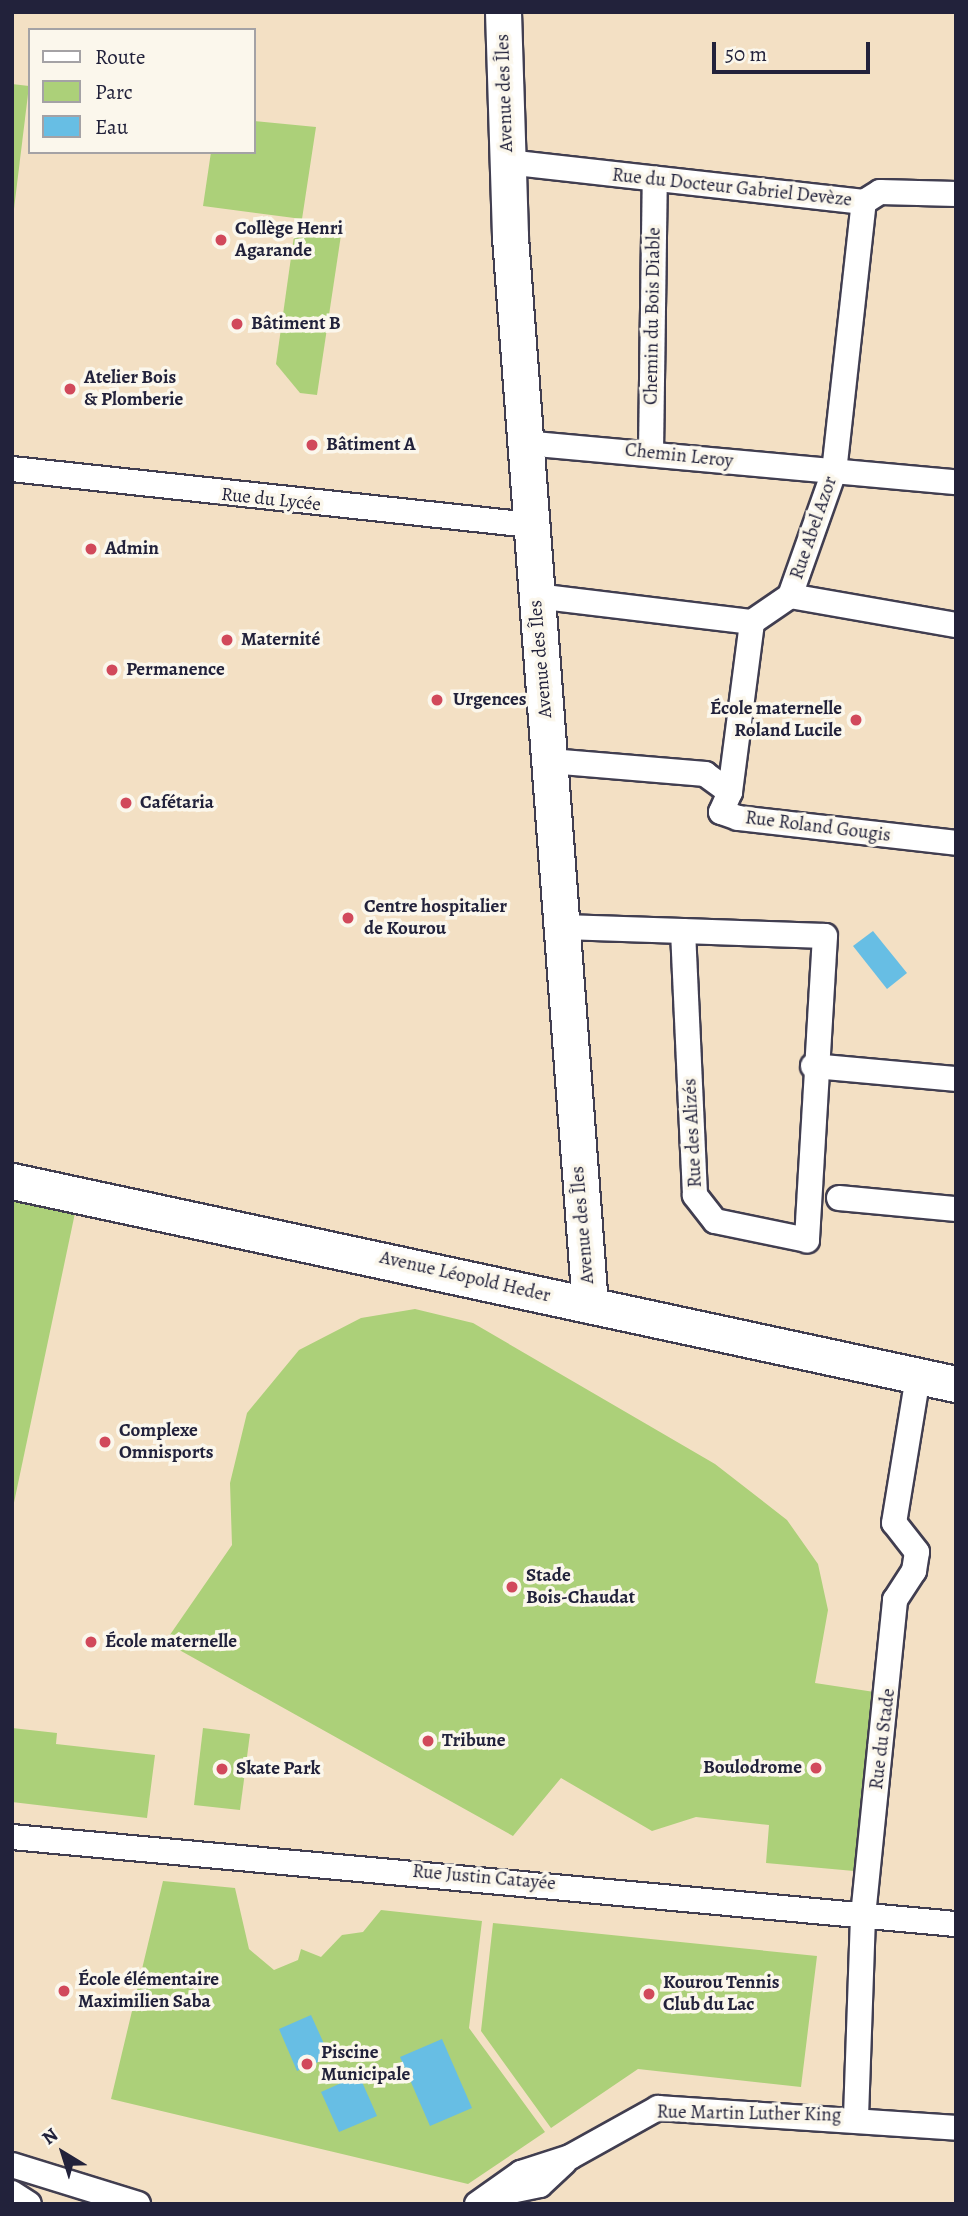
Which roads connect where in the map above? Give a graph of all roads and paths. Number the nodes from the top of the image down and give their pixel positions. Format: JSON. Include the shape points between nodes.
{"nodes":[{"id":1,"x":503,"y":12,"type":"edge"},
{"id":2,"x":506,"y":162,"type":"junction"},
{"id":3,"x":655,"y":181,"type":"junction"},
{"id":4,"x":956,"y":194,"type":"edge"},
{"id":5,"x":864,"y":202,"type":"junction"},
{"id":6,"x":524,"y":443,"type":"junction"},
{"id":7,"x":651,"y":452,"type":"junction"},
{"id":8,"x":12,"y":469,"type":"edge"},
{"id":9,"x":834,"y":472,"type":"junction"},
{"id":10,"x":956,"y":482,"type":"edge"},
{"id":11,"x":530,"y":525,"type":"junction"},
{"id":12,"x":536,"y":596,"type":"junction"},
{"id":13,"x":790,"y":596,"type":"junction"},
{"id":14,"x":752,"y":622,"type":"junction"},
{"id":15,"x":956,"y":625,"type":"edge"},
{"id":16,"x":550,"y":761,"type":"junction"},
{"id":17,"x":730,"y":792,"type":"junction"},
{"id":18,"x":956,"y":844,"type":"edge"},
{"id":19,"x":563,"y":927,"type":"junction"},
{"id":20,"x":683,"y":931,"type":"junction"},
{"id":21,"x":813,"y":1066,"type":"junction"},
{"id":22,"x":956,"y":1079,"type":"edge"},
{"id":23,"x":12,"y":1181,"type":"edge"},
{"id":24,"x":839,"y":1198,"type":"dead end"},
{"id":25,"x":956,"y":1209,"type":"edge"},
{"id":26,"x":590,"y":1306,"type":"junction"},
{"id":27,"x":918,"y":1376,"type":"junction"},
{"id":28,"x":956,"y":1384,"type":"edge"},
{"id":29,"x":12,"y":1837,"type":"edge"},
{"id":30,"x":863,"y":1916,"type":"junction"},
{"id":31,"x":956,"y":1924,"type":"edge"},
{"id":32,"x":856,"y":2117,"type":"junction"},
{"id":33,"x":956,"y":2128,"type":"edge"},
{"id":34,"x":12,"y":2165,"type":"edge"},
{"id":35,"x":12,"y":2193,"type":"edge"},
{"id":36,"x":484,"y":2199,"type":"edge"},
{"id":37,"x":29,"y":2204,"type":"edge"},
{"id":38,"x":138,"y":2204,"type":"edge"}],
"edges":[{"from":1,"to":2,"type":"main road","name":"Avenue des Îles"},
{"from":2,"to":3,"type":"street","name":"Rue du Docteur Gabriel Devèze"},
{"from":2,"to":6,"type":"main road","name":"Avenue des Îles"},
{"from":3,"to":5,"type":"street","name":"Rue du Docteur Gabriel Devèze"},
{"from":3,"to":7,"type":"street","name":"Chemin du Bois Diable"},
{"from":4,"to":5,"type":"street","name":"Rue du Docteur Gabriel Devèze","via":[[880,191]]},
{"from":5,"to":9,"type":"street","name":"Rue Abel Azor"},
{"from":6,"to":7,"type":"street","name":"Chemin Leroy"},
{"from":6,"to":11,"type":"main road","name":"Avenue des Îles"},
{"from":7,"to":9,"type":"street","name":"Chemin Leroy"},
{"from":8,"to":11,"type":"street","name":"Rue du Lycée"},
{"from":9,"to":10,"type":"street","name":"Chemin Leroy"},
{"from":9,"to":13,"type":"street","name":"Rue Abel Azor"},
{"from":11,"to":12,"type":"main road","name":"Avenue des Îles"},
{"from":12,"to":14,"type":"street"},
{"from":12,"to":16,"type":"main road","name":"Avenue des Îles"},
{"from":13,"to":14,"type":"street","name":"Rue Abel Azor"},
{"from":13,"to":15,"type":"street"},
{"from":14,"to":17,"type":"street"},
{"from":16,"to":17,"type":"street","name":"Rue Roland Gougis","via":[[705,774]]},
{"from":16,"to":19,"type":"main road","name":"Avenue des Îles"},
{"from":17,"to":18,"type":"street","name":"Rue Roland Gougis","via":[[721,812],[738,818]]},
{"from":19,"to":20,"type":"street"},
{"from":19,"to":26,"type":"main road","name":"Avenue des Îles"},
{"from":20,"to":21,"type":"street","via":[[825,936],[823,1049]]},
{"from":20,"to":21,"type":"street","name":"Rue des Alizés","via":[[695,1195],[704,1213],[807,1240]]},
{"from":21,"to":22,"type":"street"},
{"from":23,"to":26,"type":"main road","name":"Avenue Léopold Heder"},
{"from":24,"to":25,"type":"street"},
{"from":26,"to":27,"type":"main road","name":"Avenue Léopold Heder"},
{"from":27,"to":28,"type":"main road","name":"Avenue Léopold Heder"},
{"from":27,"to":30,"type":"street","name":"Rue du Stade","via":[[894,1523],[917,1552],[914,1571],[895,1600]]},
{"from":29,"to":30,"type":"street","name":"Rue Justin Catayée"},
{"from":30,"to":31,"type":"street","name":"Rue Justin Catayée"},
{"from":30,"to":32,"type":"street","name":"Rue du Stade"},
{"from":32,"to":33,"type":"street","name":"Rue Martin Luther King"},
{"from":32,"to":36,"type":"street","name":"Rue Martin Luther King","via":[[658,2108],[570,2157],[540,2185]]},
{"from":34,"to":38,"type":"street"},
{"from":35,"to":37,"type":"street"}]}
